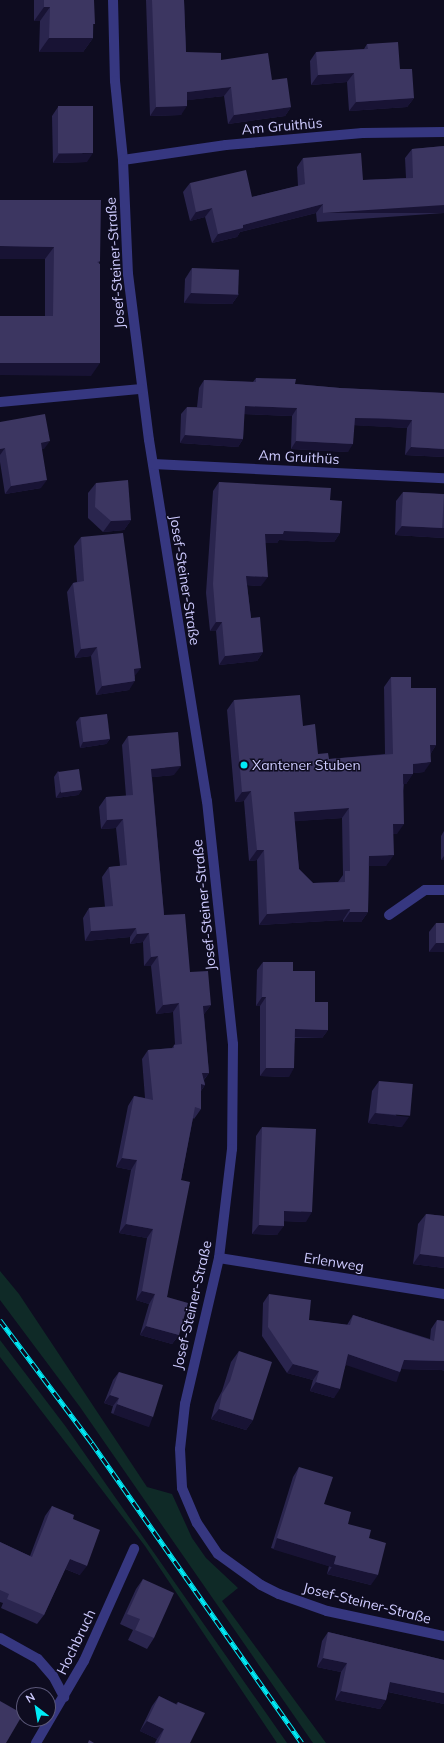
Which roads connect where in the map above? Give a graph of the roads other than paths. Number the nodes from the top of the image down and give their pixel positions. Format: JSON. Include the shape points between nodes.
{"nodes":[{"id":1,"x":113,"y":0,"type":"edge"},
{"id":2,"x":444,"y":132,"type":"edge"},
{"id":3,"x":123,"y":160,"type":"junction"},
{"id":4,"x":142,"y":389,"type":"junction"},
{"id":5,"x":0,"y":402,"type":"edge"},
{"id":6,"x":153,"y":464,"type":"junction"},
{"id":7,"x":444,"y":478,"type":"edge"},
{"id":8,"x":444,"y":890,"type":"edge"},
{"id":9,"x":389,"y":915,"type":"dead end"},
{"id":10,"x":219,"y":1258,"type":"junction"},
{"id":11,"x":444,"y":1294,"type":"edge"},
{"id":12,"x":134,"y":1549,"type":"dead end"},
{"id":13,"x":444,"y":1636,"type":"edge"},
{"id":14,"x":0,"y":1638,"type":"edge"},
{"id":15,"x":64,"y":1697,"type":"junction"},
{"id":16,"x":36,"y":1743,"type":"edge"}],
"edges":[{"from":1,"to":3,"type":"street","name":"Josef-Steiner-Straße","via":[[115,81]]},
{"from":2,"to":3,"type":"street","name":"Am Gruithüs","via":[[362,133],[226,145]]},
{"from":3,"to":4,"type":"street","name":"Josef-Steiner-Straße","via":[[128,274]]},
{"from":4,"to":5,"type":"street"},
{"from":4,"to":6,"type":"street","name":"Josef-Steiner-Straße"},
{"from":6,"to":7,"type":"street","name":"Am Gruithüs"},
{"from":6,"to":10,"type":"street","name":"Josef-Steiner-Straße","via":[[206,801],[233,1044],[232,1149]]},
{"from":8,"to":9,"type":"street","via":[[425,890]]},
{"from":10,"to":11,"type":"street","name":"Erlenweg"},
{"from":10,"to":13,"type":"street","name":"Josef-Steiner-Straße","via":[[189,1380],[182,1427],[182,1488],[197,1523],[218,1554],[231,1565],[279,1594],[327,1611]]},
{"from":12,"to":15,"type":"street","name":"Hochbruch","via":[[84,1661]]},
{"from":14,"to":15,"type":"street","via":[[38,1659],[53,1676]]},
{"from":15,"to":16,"type":"street","name":"Hochbruch"}]}
